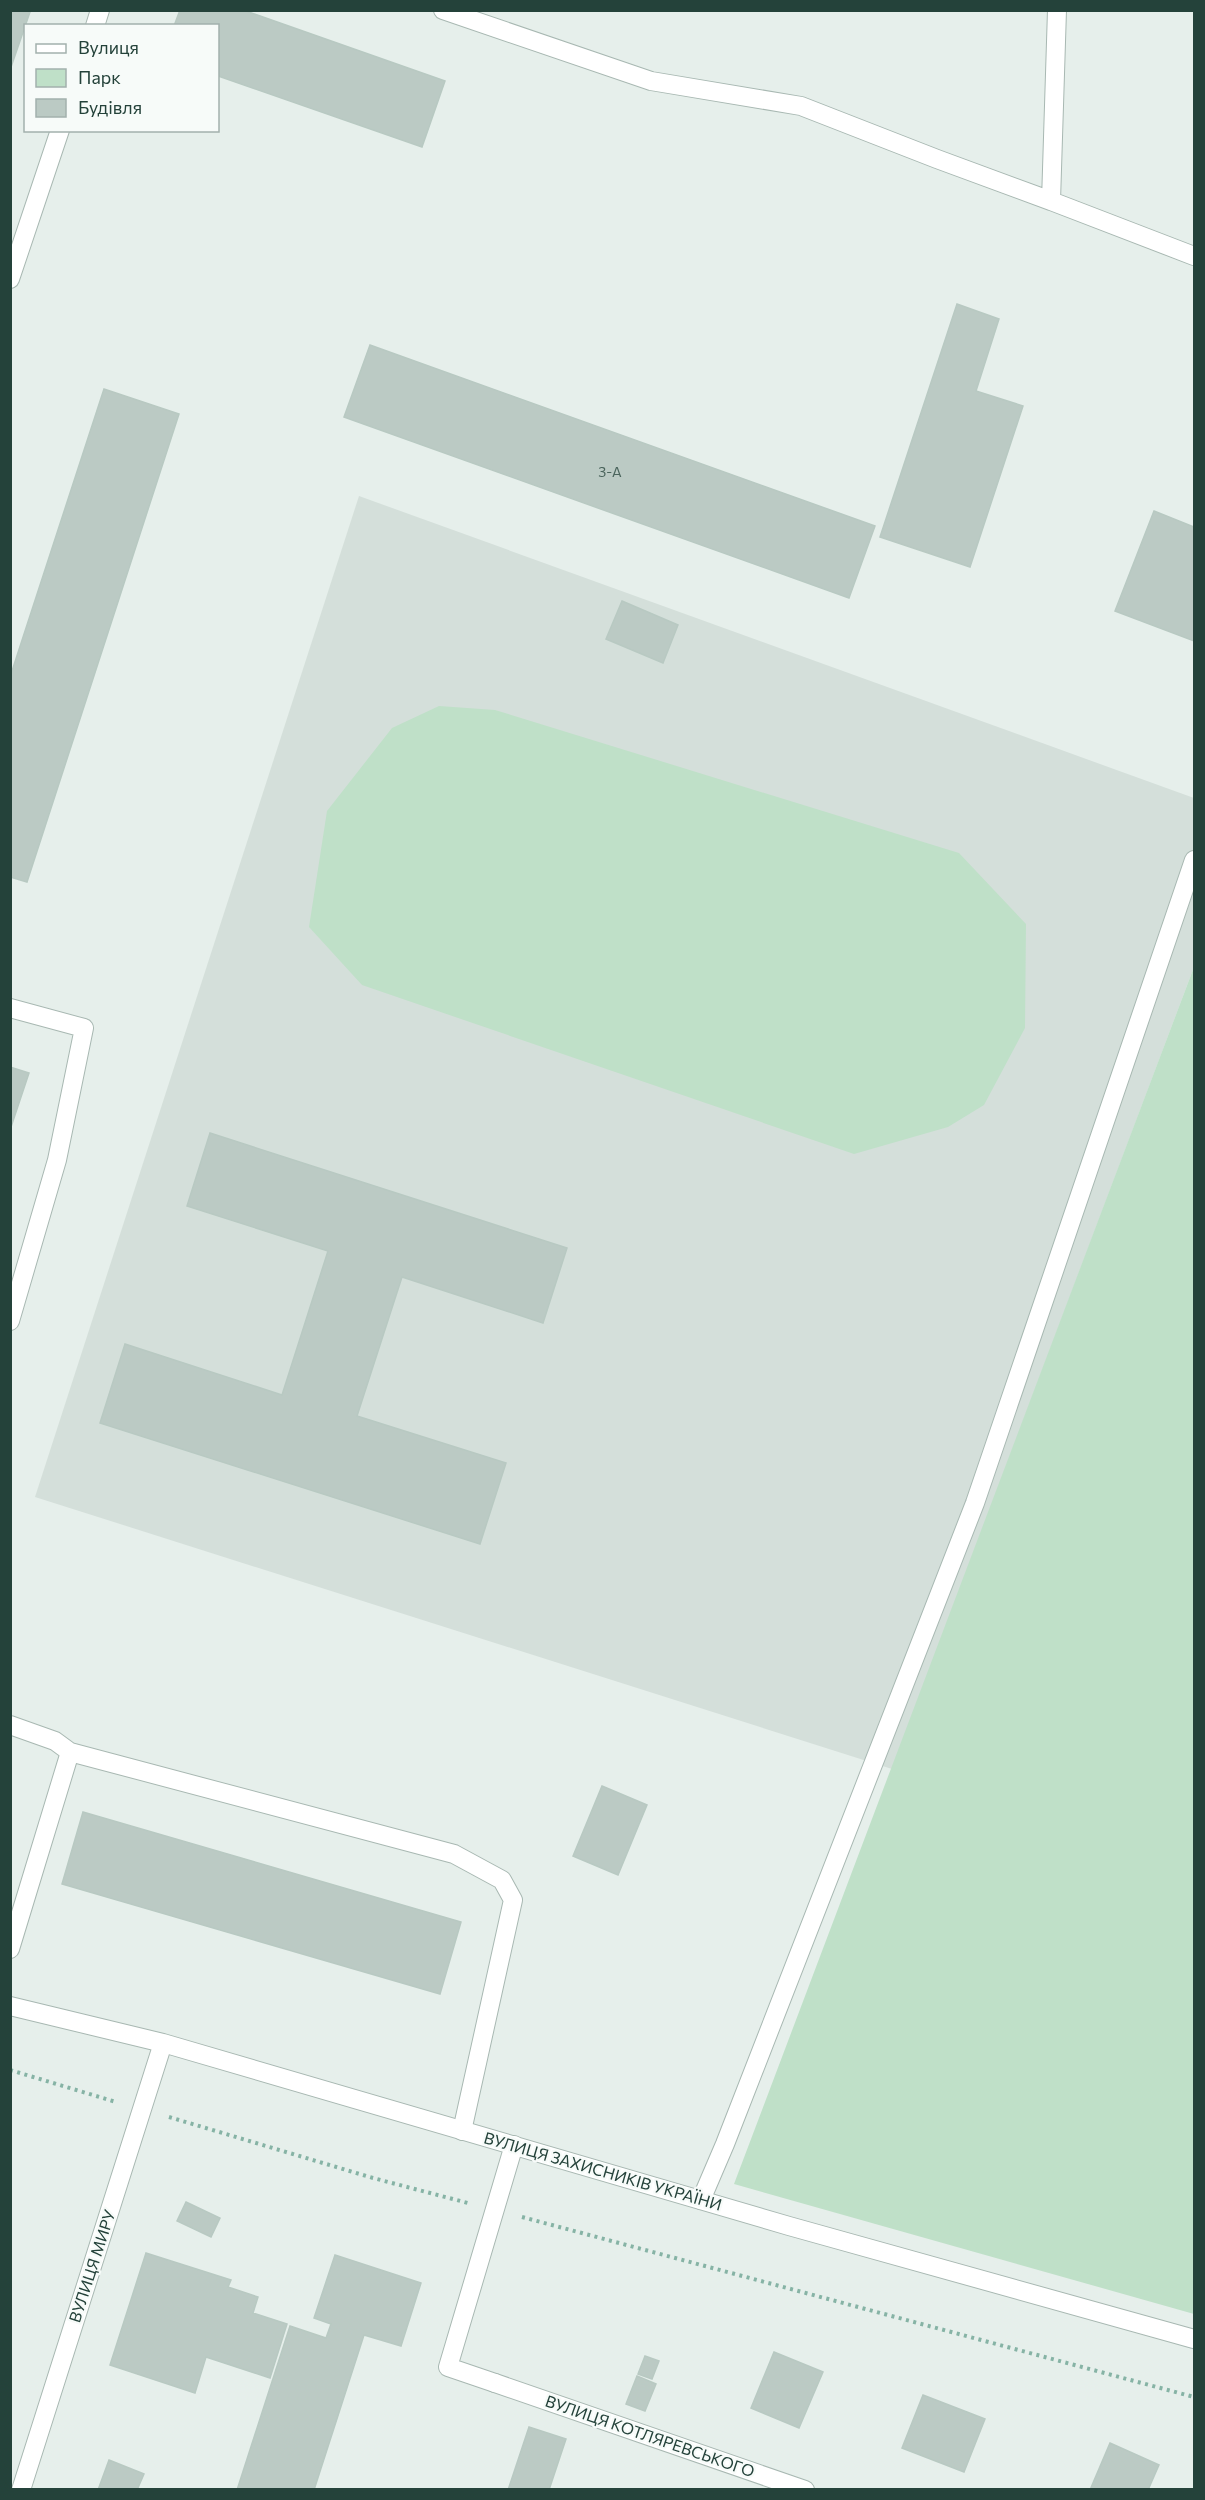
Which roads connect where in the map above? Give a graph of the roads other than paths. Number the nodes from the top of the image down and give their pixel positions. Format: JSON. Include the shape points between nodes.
{"nodes":[{"id":1,"x":443,"y":10,"type":"edge"},
{"id":2,"x":1057,"y":10,"type":"edge"},
{"id":3,"x":59,"y":132,"type":"edge"},
{"id":4,"x":1051,"y":201,"type":"junction"},
{"id":5,"x":1194,"y":256,"type":"edge"},
{"id":6,"x":10,"y":279,"type":"edge"},
{"id":7,"x":1194,"y":860,"type":"edge"},
{"id":8,"x":10,"y":1008,"type":"edge"},
{"id":9,"x":10,"y":1321,"type":"edge"},
{"id":10,"x":10,"y":1725,"type":"edge"},
{"id":11,"x":70,"y":1752,"type":"junction"},
{"id":12,"x":10,"y":1949,"type":"edge"},
{"id":13,"x":10,"y":2006,"type":"edge"},
{"id":14,"x":163,"y":2043,"type":"junction"},
{"id":15,"x":462,"y":2131,"type":"junction"},
{"id":16,"x":514,"y":2145,"type":"junction"},
{"id":17,"x":701,"y":2200,"type":"junction"},
{"id":18,"x":1194,"y":2339,"type":"edge"},
{"id":19,"x":21,"y":2490,"type":"edge"},
{"id":20,"x":805,"y":2490,"type":"edge"}],
"edges":[{"from":1,"to":4,"type":"street","via":[[651,81],[801,106]]},
{"from":2,"to":4,"type":"street"},
{"from":3,"to":6,"type":"street"},
{"from":4,"to":5,"type":"street"},
{"from":7,"to":17,"type":"street","via":[[975,1503]]},
{"from":8,"to":9,"type":"street","via":[[84,1028],[57,1160]]},
{"from":10,"to":11,"type":"street","via":[[55,1741]]},
{"from":11,"to":12,"type":"street"},
{"from":11,"to":15,"type":"street","via":[[454,1854],[502,1880],[513,1900]]},
{"from":13,"to":14,"type":"street","name":"ВУЛИЦЯ ЗАХИСНИКІВ УКРАЇНИ"},
{"from":14,"to":15,"type":"street","name":"ВУЛИЦЯ ЗАХИСНИКІВ УКРАЇНИ"},
{"from":14,"to":19,"type":"street","name":"ВУЛИЦЯ МИРУ"},
{"from":15,"to":16,"type":"street","name":"ВУЛИЦЯ ЗАХИСНИКІВ УКРАЇНИ"},
{"from":16,"to":17,"type":"street","name":"ВУЛИЦЯ ЗАХИСНИКІВ УКРАЇНИ"},
{"from":16,"to":20,"type":"street","name":"ВУЛИЦЯ КОТЛЯРЕВСЬКОГО","via":[[448,2367]]},
{"from":17,"to":18,"type":"street","name":"ВУЛИЦЯ ЗАХИСНИКІВ УКРАЇНИ"}]}
